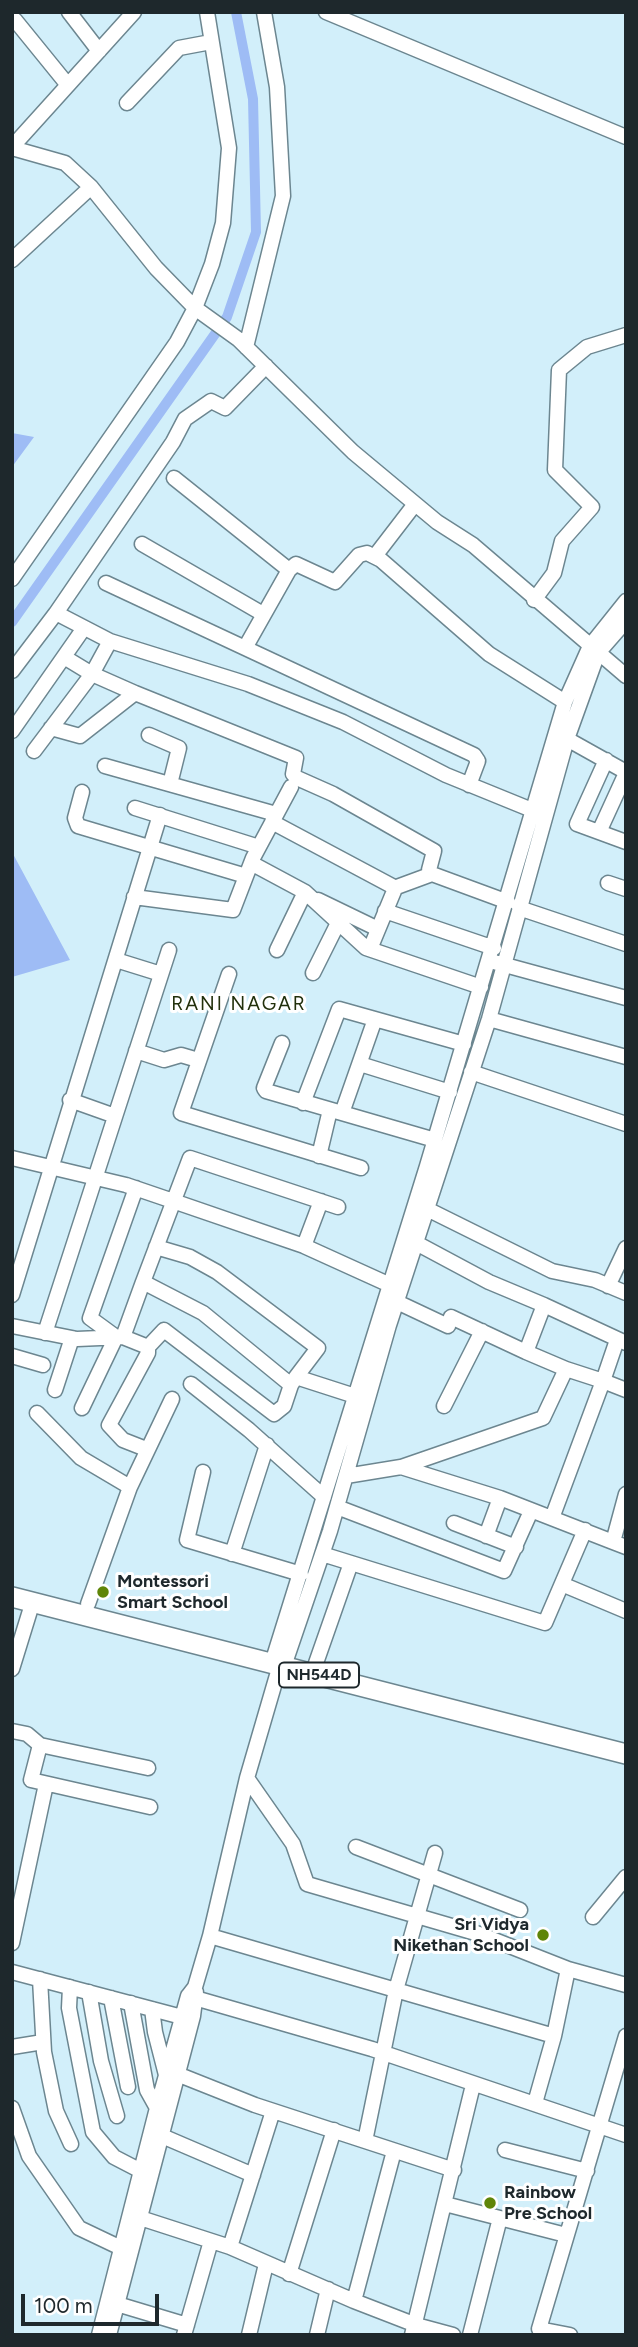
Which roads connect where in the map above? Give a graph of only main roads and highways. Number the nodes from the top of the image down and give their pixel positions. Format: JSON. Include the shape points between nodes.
{"nodes":[{"id":1,"x":12,"y":1584,"type":"edge"},
{"id":2,"x":12,"y":1597,"type":"edge"},
{"id":3,"x":280,"y":1661,"type":"junction"},
{"id":4,"x":568,"y":1733,"type":"junction"},
{"id":5,"x":626,"y":1742,"type":"edge"},
{"id":6,"x":626,"y":1754,"type":"edge"}],
"edges":[{"from":1,"to":3,"type":"highway","number":"NH544D"},
{"from":2,"to":3,"type":"highway","number":"NH544D"},
{"from":3,"to":4,"type":"highway","number":"NH544D"},
{"from":3,"to":4,"type":"highway","number":"NH544D","via":[[316,1663]]},
{"from":4,"to":5,"type":"highway","number":"NH544D"},
{"from":4,"to":6,"type":"highway","number":"NH544D"}]}
